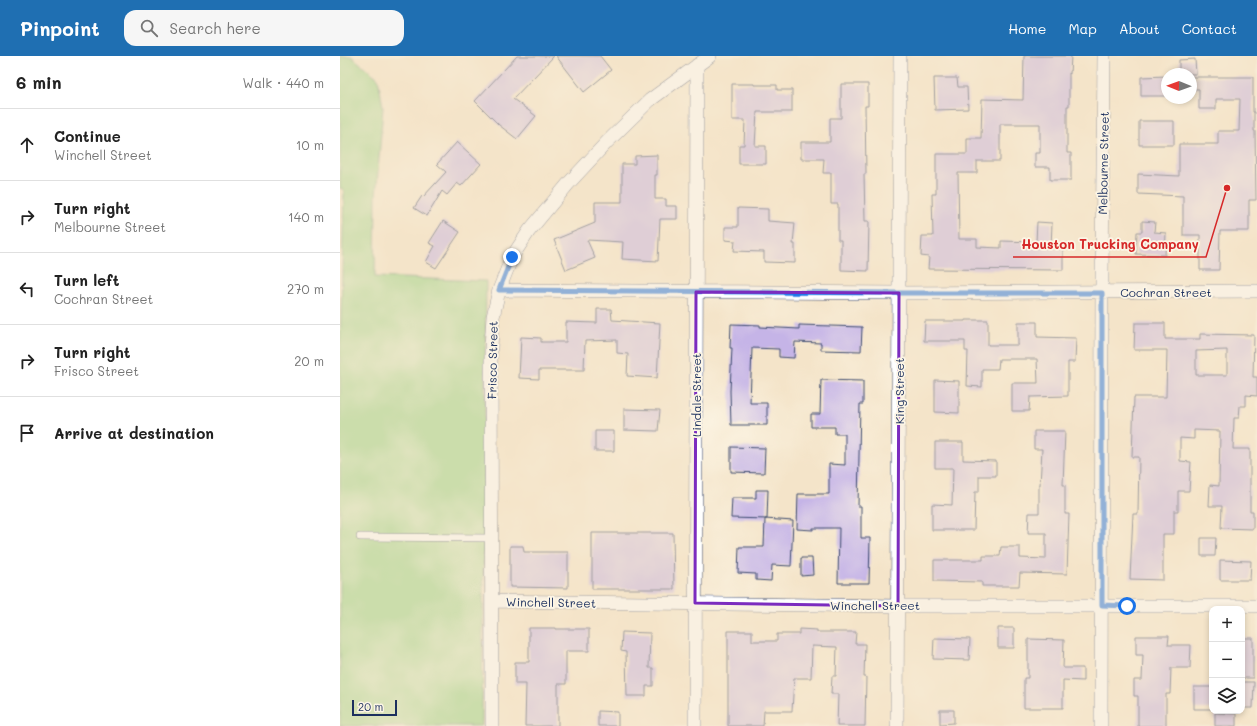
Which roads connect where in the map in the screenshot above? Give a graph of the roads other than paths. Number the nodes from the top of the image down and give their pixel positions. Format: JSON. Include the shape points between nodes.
{"nodes":[{"id":1,"x":710,"y":56,"type":"edge"},
{"id":2,"x":900,"y":56,"type":"edge"},
{"id":3,"x":1104,"y":56,"type":"edge"},
{"id":4,"x":697,"y":65,"type":"junction"},
{"id":5,"x":499,"y":290,"type":"junction"},
{"id":6,"x":696,"y":292,"type":"junction"},
{"id":7,"x":1257,"y":292,"type":"edge"},
{"id":8,"x":899,"y":293,"type":"junction"},
{"id":9,"x":1102,"y":293,"type":"junction"},
{"id":10,"x":360,"y":537,"type":"dead end"},
{"id":11,"x":492,"y":538,"type":"junction"},
{"id":12,"x":492,"y":601,"type":"junction"},
{"id":13,"x":695,"y":603,"type":"junction"},
{"id":14,"x":1102,"y":605,"type":"junction"},
{"id":15,"x":898,"y":606,"type":"junction"},
{"id":16,"x":1257,"y":606,"type":"edge"},
{"id":17,"x":492,"y":726,"type":"edge"},
{"id":18,"x":695,"y":726,"type":"edge"},
{"id":19,"x":897,"y":726,"type":"edge"},
{"id":20,"x":1101,"y":726,"type":"edge"}],
"edges":[{"from":1,"to":4,"type":"street","name":"Frisco Street"},
{"from":2,"to":8,"type":"street","name":"King Street"},
{"from":3,"to":9,"type":"street","name":"Melbourne Street"},
{"from":4,"to":5,"type":"street","name":"Frisco Street","via":[[650,100],[568,184],[512,257]]},
{"from":4,"to":6,"type":"street","name":"Lindale Street"},
{"from":5,"to":6,"type":"street","name":"Cochran Street"},
{"from":5,"to":11,"type":"street","name":"Frisco Street","via":[[493,317],[491,347]]},
{"from":6,"to":8,"type":"street","name":"Cochran Street"},
{"from":6,"to":13,"type":"street","name":"Lindale Street"},
{"from":7,"to":9,"type":"street","name":"Cochran Street"},
{"from":8,"to":9,"type":"street","name":"Cochran Street"},
{"from":8,"to":15,"type":"street","name":"King Street"},
{"from":9,"to":14,"type":"street","name":"Melbourne Street"},
{"from":10,"to":11,"type":"lane"},
{"from":11,"to":12,"type":"street","name":"Frisco Street"},
{"from":12,"to":13,"type":"street","name":"Winchell Street"},
{"from":12,"to":17,"type":"street","name":"Frisco Street"},
{"from":13,"to":15,"type":"street","name":"Winchell Street"},
{"from":13,"to":18,"type":"street","name":"Lindale Street"},
{"from":14,"to":15,"type":"street","name":"Winchell Street"},
{"from":14,"to":16,"type":"street","name":"Winchell Street"},
{"from":14,"to":20,"type":"street","name":"Melbourne Street"},
{"from":15,"to":19,"type":"street","name":"King Street"}]}
